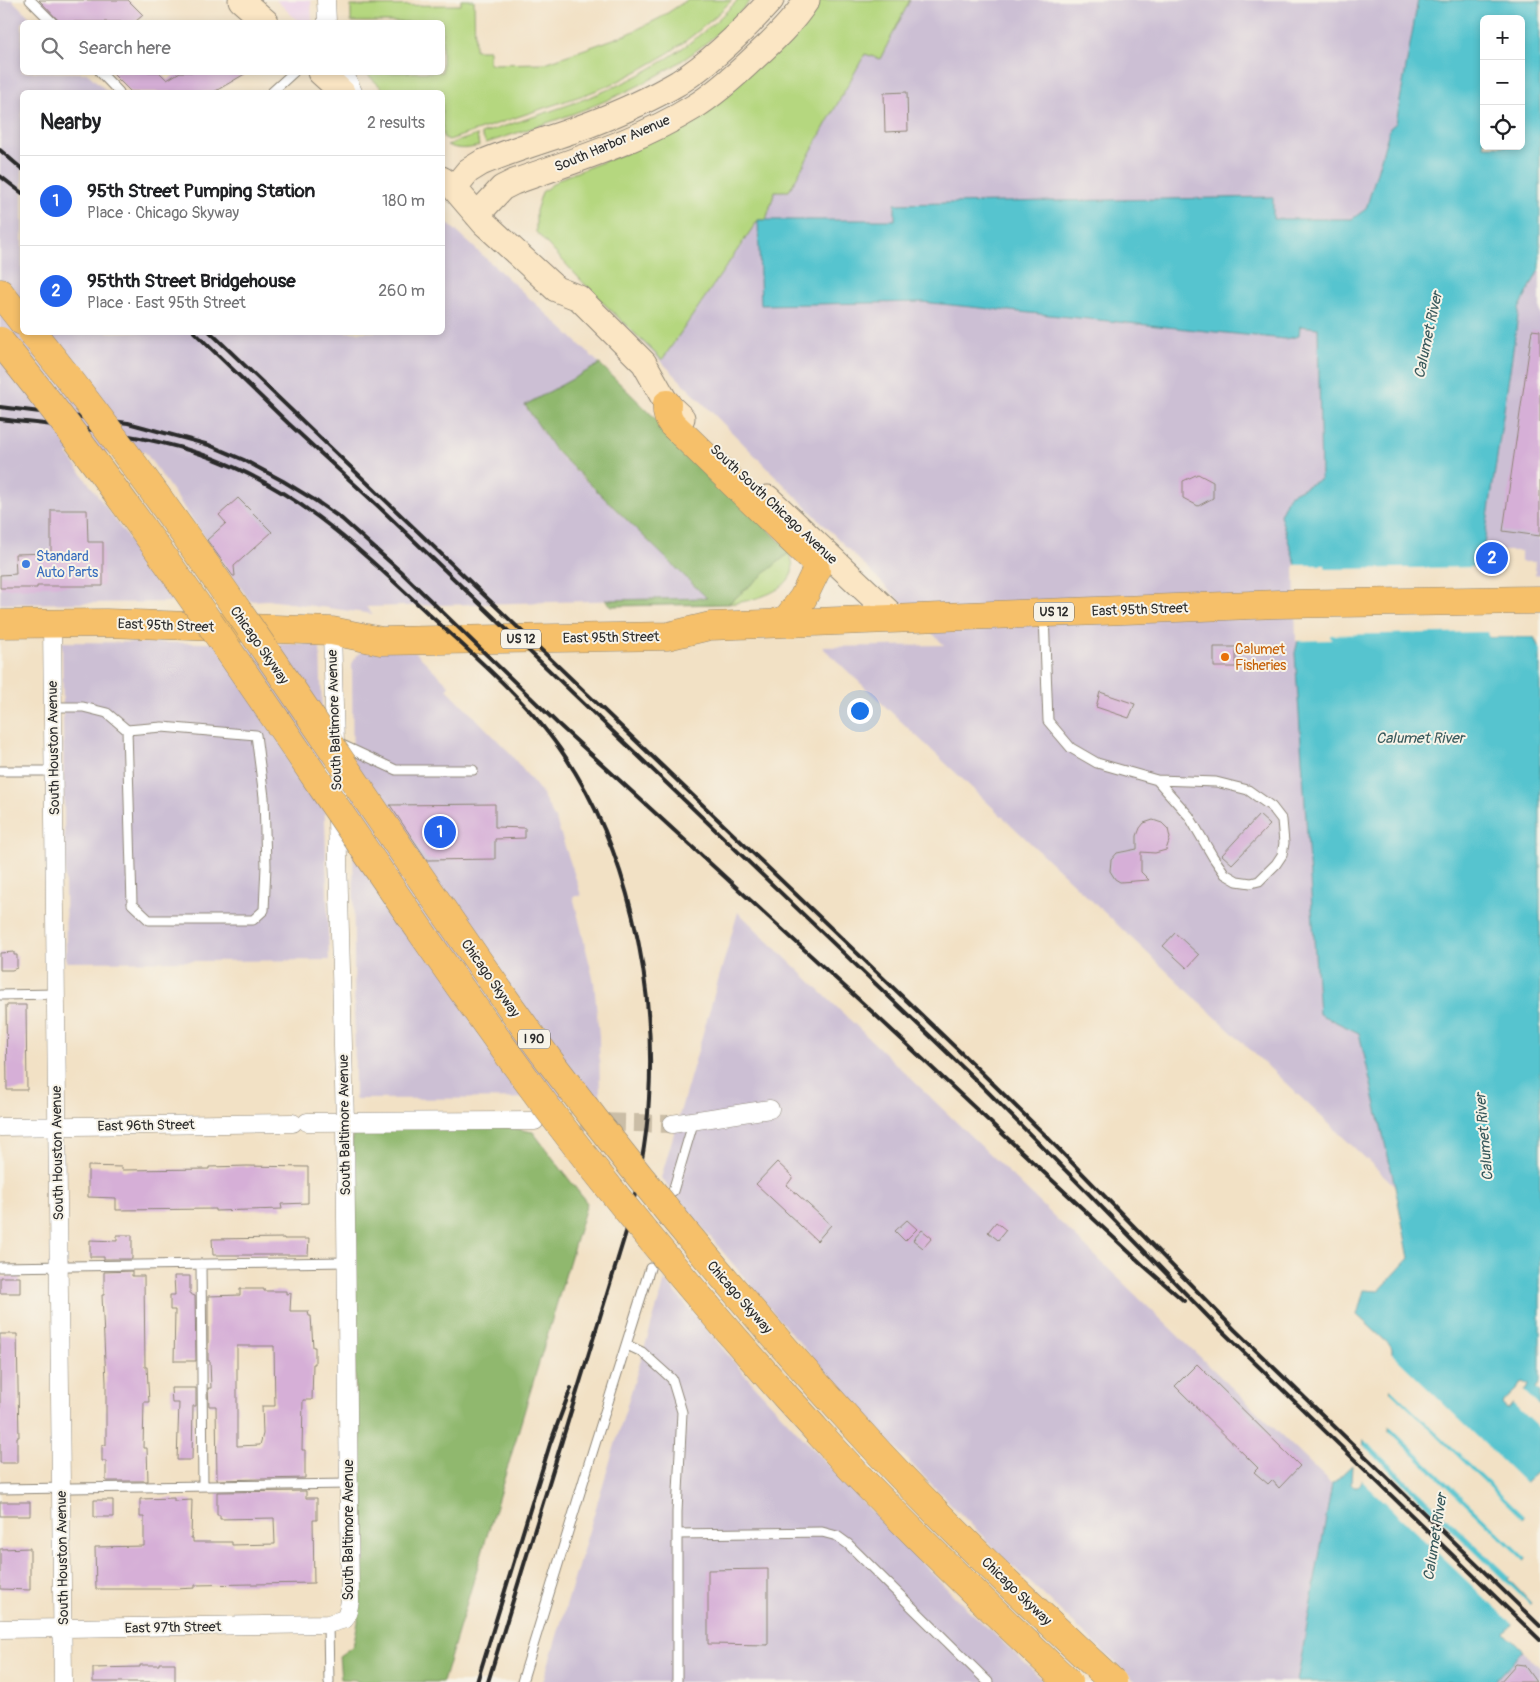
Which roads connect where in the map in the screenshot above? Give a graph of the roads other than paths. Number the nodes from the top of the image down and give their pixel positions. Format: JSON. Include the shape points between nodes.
{"nodes":[{"id":1,"x":30,"y":0,"type":"edge"},
{"id":2,"x":241,"y":0,"type":"edge"},
{"id":3,"x":326,"y":0,"type":"edge"},
{"id":4,"x":771,"y":0,"type":"edge"},
{"id":5,"x":807,"y":0,"type":"edge"},
{"id":6,"x":50,"y":20,"type":"edge"},
{"id":7,"x":264,"y":20,"type":"edge"},
{"id":8,"x":325,"y":20,"type":"edge"},
{"id":9,"x":103,"y":75,"type":"edge"},
{"id":10,"x":291,"y":75,"type":"edge"},
{"id":11,"x":323,"y":75,"type":"edge"},
{"id":12,"x":345,"y":75,"type":"edge"},
{"id":13,"x":118,"y":90,"type":"edge"},
{"id":14,"x":274,"y":90,"type":"edge"},
{"id":15,"x":340,"y":90,"type":"edge"},
{"id":16,"x":352,"y":90,"type":"edge"},
{"id":17,"x":448,"y":184,"type":"edge"},
{"id":18,"x":477,"y":215,"type":"junction"},
{"id":19,"x":0,"y":293,"type":"edge"},
{"id":20,"x":20,"y":318,"type":"edge"},
{"id":21,"x":34,"y":335,"type":"edge"},
{"id":22,"x":0,"y":341,"type":"edge"},
{"id":23,"x":662,"y":394,"type":"junction"},
{"id":24,"x":1538,"y":600,"type":"edge"},
{"id":25,"x":1044,"y":612,"type":"junction"},
{"id":26,"x":896,"y":618,"type":"junction"},
{"id":27,"x":778,"y":622,"type":"junction"},
{"id":28,"x":0,"y":624,"type":"edge"},
{"id":29,"x":52,"y":624,"type":"junction"},
{"id":30,"x":332,"y":631,"type":"junction"},
{"id":31,"x":53,"y":706,"type":"junction"},
{"id":32,"x":127,"y":730,"type":"junction"},
{"id":33,"x":335,"y":742,"type":"junction"},
{"id":34,"x":473,"y":770,"type":"dead end"},
{"id":35,"x":0,"y":771,"type":"edge"},
{"id":36,"x":54,"y":771,"type":"junction"},
{"id":37,"x":1157,"y":780,"type":"junction"},
{"id":38,"x":56,"y":994,"type":"junction"},
{"id":39,"x":0,"y":995,"type":"edge"},
{"id":40,"x":770,"y":1109,"type":"dead end"},
{"id":41,"x":694,"y":1120,"type":"junction"},
{"id":42,"x":535,"y":1121,"type":"tunnel mouth"},
{"id":43,"x":345,"y":1122,"type":"junction"},
{"id":44,"x":672,"y":1124,"type":"tunnel mouth"},
{"id":45,"x":0,"y":1127,"type":"edge"},
{"id":46,"x":57,"y":1127,"type":"junction"},
{"id":47,"x":673,"y":1191,"type":"dead end"},
{"id":48,"x":346,"y":1262,"type":"junction"},
{"id":49,"x":201,"y":1264,"type":"junction"},
{"id":50,"x":58,"y":1266,"type":"junction"},
{"id":51,"x":0,"y":1267,"type":"edge"},
{"id":52,"x":650,"y":1268,"type":"dead end"},
{"id":53,"x":627,"y":1345,"type":"junction"},
{"id":54,"x":348,"y":1484,"type":"junction"},
{"id":55,"x":203,"y":1486,"type":"junction"},
{"id":56,"x":61,"y":1488,"type":"junction"},
{"id":57,"x":0,"y":1489,"type":"edge"},
{"id":58,"x":677,"y":1534,"type":"junction"},
{"id":59,"x":336,"y":1622,"type":"junction"},
{"id":60,"x":62,"y":1628,"type":"junction"},
{"id":61,"x":0,"y":1630,"type":"edge"},
{"id":62,"x":63,"y":1682,"type":"edge"},
{"id":63,"x":329,"y":1682,"type":"edge"},
{"id":64,"x":522,"y":1682,"type":"edge"},
{"id":65,"x":677,"y":1682,"type":"edge"},
{"id":66,"x":988,"y":1682,"type":"edge"},
{"id":67,"x":1068,"y":1682,"type":"edge"},
{"id":68,"x":1113,"y":1682,"type":"edge"}],
"edges":[{"from":1,"to":6,"type":"lane"},
{"from":2,"to":7,"type":"main road"},
{"from":3,"to":8,"type":"street"},
{"from":4,"to":17,"type":"main road","name":"South Harbor Avenue","via":[[715,55],[679,82],[637,105],[481,163]]},
{"from":5,"to":18,"type":"main road","name":"South Harbor Avenue","via":[[768,45],[694,106],[600,151],[502,188]]},
{"from":9,"to":13,"type":"lane"},
{"from":10,"to":14,"type":"lane"},
{"from":11,"to":15,"type":"main road"},
{"from":12,"to":16,"type":"street"},
{"from":17,"to":18,"type":"main road","name":"South South Chicago Avenue"},
{"from":18,"to":23,"type":"main road","name":"South South Chicago Avenue","via":[[556,289],[565,308],[633,374]]},
{"from":19,"to":20,"type":"main road"},
{"from":21,"to":68,"type":"main road","name":"Chicago Skyway","number":"I 90","bridge":true,"via":[[196,553],[550,1061],[671,1216],[724,1280],[884,1458],[993,1569]]},
{"from":22,"to":67,"type":"main road","number":"I 90","bridge":true,"via":[[177,578],[525,1078],[628,1211],[730,1333],[862,1479],[972,1591]]},
{"from":23,"to":26,"type":"main road","name":"South South Chicago Avenue"},
{"from":23,"to":27,"type":"main road","via":[[672,424],[814,561],[816,571],[802,598],[787,619]]},
{"from":24,"to":25,"type":"main road","name":"East 95th Street","number":"US 12"},
{"from":25,"to":26,"type":"main road","name":"East 95th Street","number":"US 12"},
{"from":25,"to":37,"type":"lane","via":[[1048,721],[1071,748],[1097,763]]},
{"from":26,"to":27,"type":"main road","name":"East 95th Street","number":"US 12"},
{"from":27,"to":30,"type":"main road","name":"East 95th Street","number":"US 12","via":[[710,626],[668,636],[381,641]]},
{"from":28,"to":29,"type":"main road","name":"East 95th Street","number":"US 12"},
{"from":29,"to":30,"type":"main road","name":"East 95th Street","number":"US 12"},
{"from":29,"to":31,"type":"street","name":"South Houston Avenue"},
{"from":30,"to":33,"type":"street","name":"South Baltimore Avenue"},
{"from":31,"to":32,"type":"lane","via":[[83,707],[107,713]]},
{"from":31,"to":36,"type":"street","name":"South Houston Avenue"},
{"from":32,"to":32,"type":"lane","via":[[132,904],[148,920],[253,920],[264,910],[266,866],[264,797],[256,735],[162,728]]},
{"from":33,"to":34,"type":"lane","via":[[396,770]]},
{"from":33,"to":43,"type":"street","name":"South Baltimore Avenue"},
{"from":35,"to":36,"type":"lane"},
{"from":36,"to":38,"type":"street","name":"South Houston Avenue"},
{"from":37,"to":37,"type":"lane","via":[[1216,782],[1248,790],[1258,796],[1282,820],[1284,843],[1276,864],[1259,881],[1251,883],[1237,881],[1225,874],[1189,816]]},
{"from":38,"to":39,"type":"lane"},
{"from":38,"to":46,"type":"street","name":"South Houston Avenue"},
{"from":40,"to":41,"type":"street"},
{"from":41,"to":44,"type":"street"},
{"from":41,"to":47,"type":"lane"},
{"from":42,"to":43,"type":"street","name":"East 96th Street"},
{"from":43,"to":46,"type":"street","name":"East 96th Street"},
{"from":43,"to":48,"type":"street","name":"South Baltimore Avenue"},
{"from":45,"to":46,"type":"street","name":"East 96th Street"},
{"from":46,"to":50,"type":"street","name":"South Houston Avenue"},
{"from":48,"to":49,"type":"lane"},
{"from":48,"to":54,"type":"street","name":"South Baltimore Avenue"},
{"from":49,"to":50,"type":"lane"},
{"from":49,"to":55,"type":"lane"},
{"from":50,"to":51,"type":"lane"},
{"from":50,"to":56,"type":"street","name":"South Houston Avenue"},
{"from":52,"to":53,"type":"lane"},
{"from":53,"to":58,"type":"lane","via":[[642,1352],[672,1378],[682,1412]]},
{"from":53,"to":64,"type":"lane"},
{"from":54,"to":55,"type":"lane"},
{"from":54,"to":59,"type":"street","name":"South Baltimore Avenue","via":[[350,1601],[348,1611]]},
{"from":55,"to":56,"type":"lane"},
{"from":56,"to":57,"type":"lane"},
{"from":56,"to":60,"type":"street","name":"South Houston Avenue"},
{"from":58,"to":65,"type":"lane"},
{"from":58,"to":66,"type":"lane","via":[[822,1532],[837,1536]]},
{"from":59,"to":60,"type":"street","name":"East 97th Street"},
{"from":59,"to":63,"type":"lane"},
{"from":60,"to":61,"type":"street","name":"East 97th Street"},
{"from":60,"to":62,"type":"street","name":"South Houston Avenue"}]}
